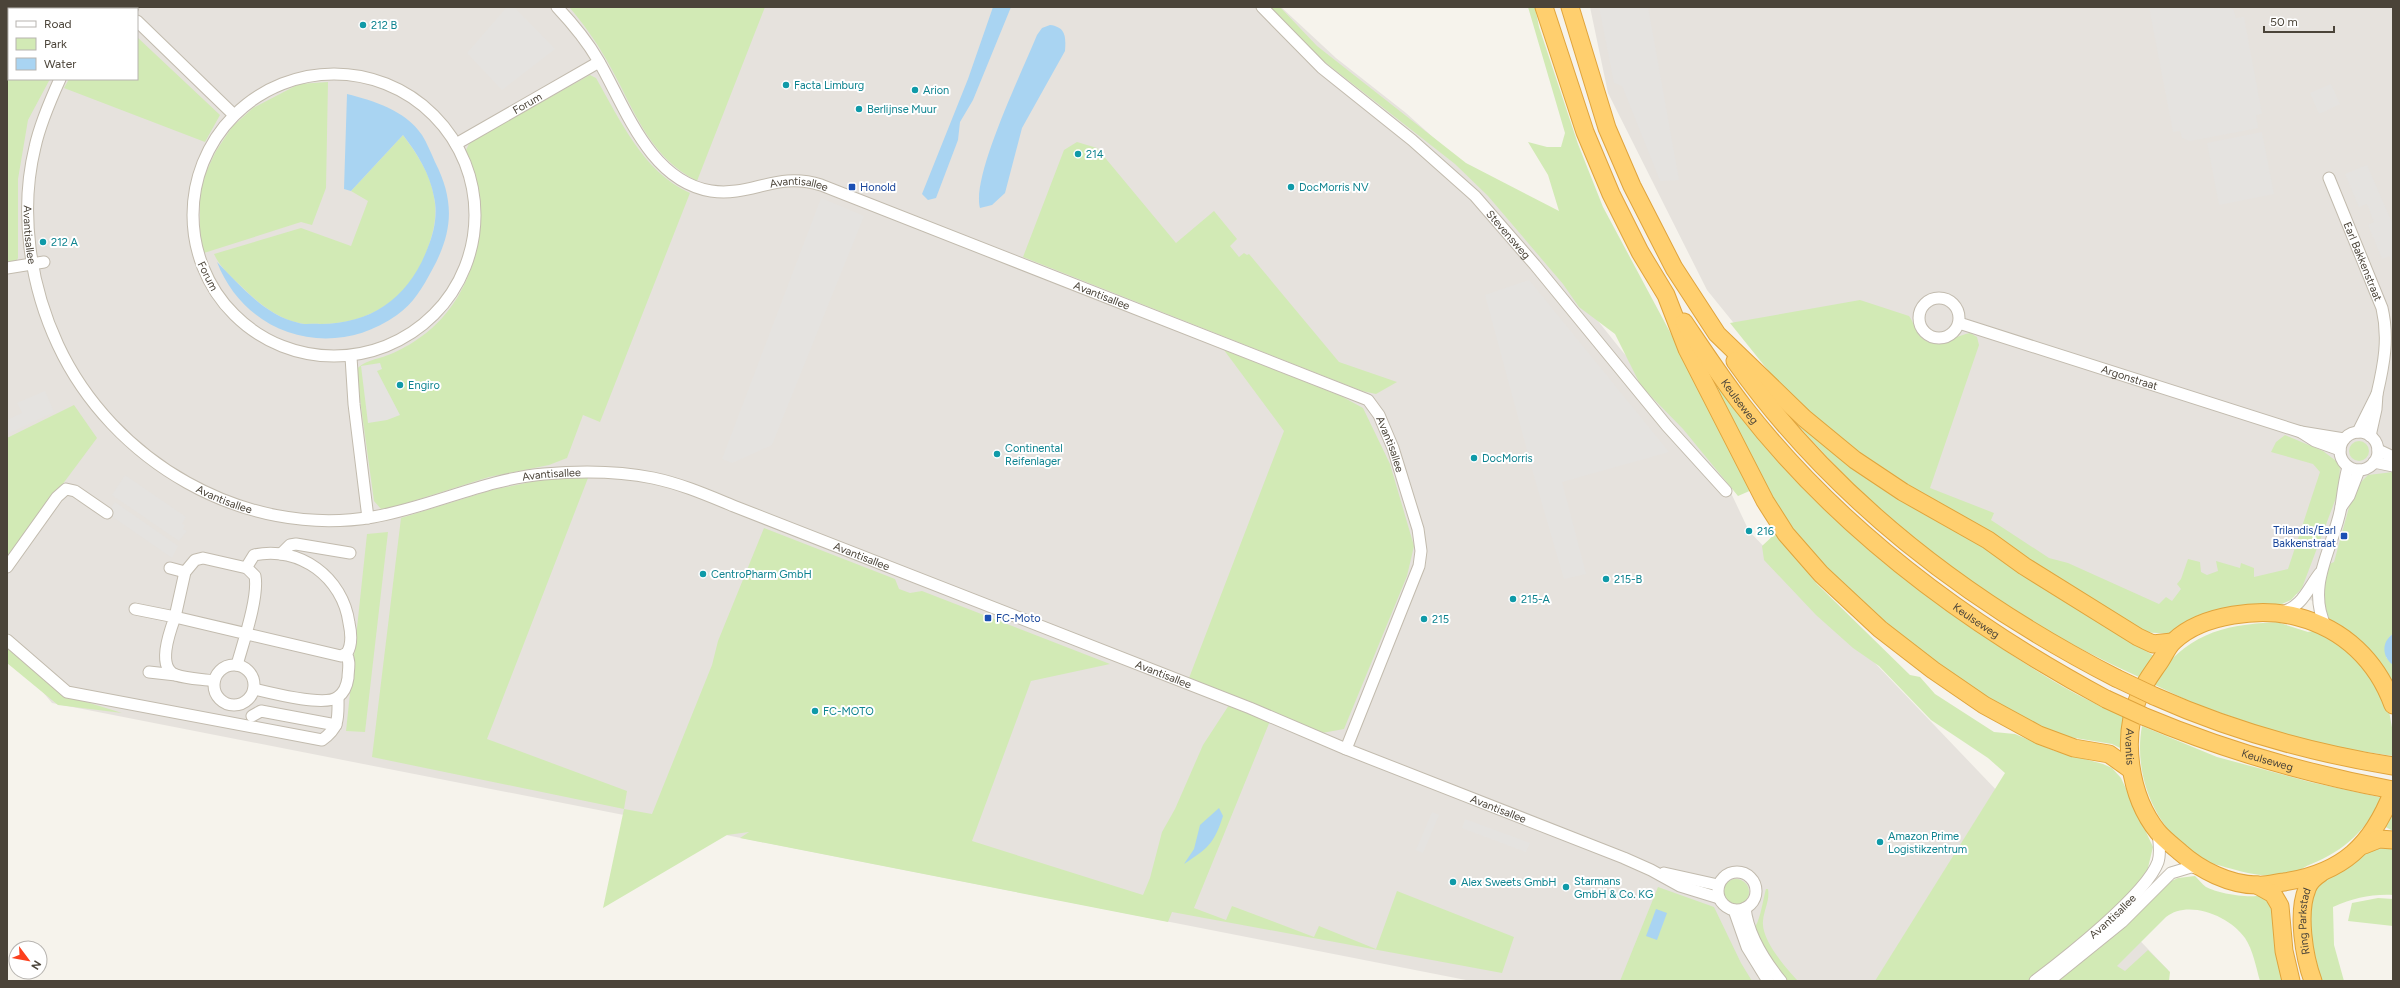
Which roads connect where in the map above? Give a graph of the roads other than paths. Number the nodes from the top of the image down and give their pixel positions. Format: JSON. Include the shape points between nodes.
{"nodes":[{"id":1,"x":557,"y":7,"type":"edge"},
{"id":2,"x":1262,"y":7,"type":"edge"},
{"id":3,"x":1544,"y":7,"type":"edge"},
{"id":4,"x":1570,"y":7,"type":"edge"},
{"id":5,"x":138,"y":22,"type":"edge"},
{"id":6,"x":599,"y":62,"type":"junction"},
{"id":7,"x":60,"y":80,"type":"edge"},
{"id":8,"x":234,"y":114,"type":"junction"},
{"id":9,"x":456,"y":144,"type":"junction"},
{"id":10,"x":2329,"y":178,"type":"dead end"},
{"id":11,"x":44,"y":262,"type":"dead end"},
{"id":12,"x":33,"y":265,"type":"junction"},
{"id":13,"x":7,"y":268,"type":"edge"},
{"id":14,"x":1666,"y":295,"type":"junction"},
{"id":15,"x":1959,"y":323,"type":"dead end"},
{"id":16,"x":1717,"y":334,"type":"junction"},
{"id":17,"x":351,"y":357,"type":"junction"},
{"id":18,"x":2377,"y":394,"type":"junction"},
{"id":19,"x":2301,"y":432,"type":"junction"},
{"id":20,"x":2358,"y":432,"type":"junction"},
{"id":21,"x":2370,"y":436,"type":"junction"},
{"id":22,"x":2344,"y":439,"type":"junction"},
{"id":23,"x":2340,"y":450,"type":"junction"},
{"id":24,"x":2378,"y":450,"type":"junction"},
{"id":25,"x":2393,"y":457,"type":"edge"},
{"id":26,"x":2374,"y":462,"type":"junction"},
{"id":27,"x":2393,"y":466,"type":"edge"},
{"id":28,"x":2348,"y":467,"type":"junction"},
{"id":29,"x":2359,"y":470,"type":"junction"},
{"id":30,"x":1726,"y":491,"type":"dead end"},
{"id":31,"x":2341,"y":506,"type":"junction"},
{"id":32,"x":107,"y":513,"type":"dead end"},
{"id":33,"x":368,"y":518,"type":"junction"},
{"id":34,"x":350,"y":553,"type":"dead end"},
{"id":35,"x":281,"y":554,"type":"junction"},
{"id":36,"x":7,"y":567,"type":"edge"},
{"id":37,"x":170,"y":568,"type":"dead end"},
{"id":38,"x":246,"y":568,"type":"junction"},
{"id":39,"x":185,"y":572,"type":"junction"},
{"id":40,"x":2320,"y":573,"type":"junction"},
{"id":41,"x":135,"y":609,"type":"dead end"},
{"id":42,"x":2274,"y":613,"type":"junction"},
{"id":43,"x":175,"y":617,"type":"junction"},
{"id":44,"x":2326,"y":627,"type":"junction"},
{"id":45,"x":245,"y":634,"type":"junction"},
{"id":46,"x":7,"y":640,"type":"edge"},
{"id":47,"x":2172,"y":642,"type":"junction"},
{"id":48,"x":346,"y":654,"type":"junction"},
{"id":49,"x":166,"y":664,"type":"junction"},
{"id":50,"x":237,"y":665,"type":"junction"},
{"id":51,"x":176,"y":675,"type":"junction"},
{"id":52,"x":214,"y":681,"type":"junction"},
{"id":53,"x":254,"y":689,"type":"junction"},
{"id":54,"x":338,"y":697,"type":"junction"},
{"id":55,"x":243,"y":703,"type":"junction"},
{"id":56,"x":2393,"y":705,"type":"edge"},
{"id":57,"x":251,"y":721,"type":"junction"},
{"id":58,"x":336,"y":725,"type":"junction"},
{"id":59,"x":1346,"y":749,"type":"junction"},
{"id":60,"x":2386,"y":765,"type":"edge"},
{"id":61,"x":2130,"y":769,"type":"junction"},
{"id":62,"x":2393,"y":790,"type":"edge"},
{"id":63,"x":2158,"y":832,"type":"junction"},
{"id":64,"x":2393,"y":840,"type":"edge"},
{"id":65,"x":2364,"y":845,"type":"junction"},
{"id":66,"x":1651,"y":870,"type":"junction"},
{"id":67,"x":2206,"y":870,"type":"junction"},
{"id":68,"x":2326,"y":870,"type":"junction"},
{"id":69,"x":1718,"y":885,"type":"junction"},
{"id":70,"x":2257,"y":886,"type":"junction"},
{"id":71,"x":1719,"y":898,"type":"junction"},
{"id":72,"x":1740,"y":909,"type":"junction"},
{"id":73,"x":1768,"y":981,"type":"edge"},
{"id":74,"x":1781,"y":981,"type":"edge"},
{"id":75,"x":2035,"y":981,"type":"edge"},
{"id":76,"x":2049,"y":981,"type":"edge"},
{"id":77,"x":2291,"y":981,"type":"edge"},
{"id":78,"x":2313,"y":981,"type":"edge"}],
"edges":[{"from":1,"to":6,"type":"street","name":"Avantisallee"},
{"from":2,"to":30,"type":"street","name":"Stevensweg","via":[[1322,68],[1423,148],[1489,210],[1634,386]]},
{"from":3,"to":14,"type":"highway","via":[[1585,132],[1640,252]]},
{"from":4,"to":16,"type":"highway","via":[[1607,128],[1632,186],[1674,268]]},
{"from":5,"to":8,"type":"street"},
{"from":6,"to":9,"type":"street","name":"Forum"},
{"from":6,"to":59,"type":"street","name":"Avantisallee","via":[[630,121],[650,151],[675,175],[698,187],[711,191],[736,191],[784,180],[803,180],[821,185],[1368,400],[1379,414],[1388,433],[1418,529],[1421,551],[1419,566]]},
{"from":7,"to":12,"type":"street","name":"Avantisallee","via":[[48,105],[35,146],[28,187]]},
{"from":8,"to":9,"type":"street","name":"Forum","via":[[278,86],[308,75],[340,72],[393,86],[416,100],[444,126]]},
{"from":8,"to":17,"type":"street","name":"Forum","via":[[211,146],[201,169],[193,199],[193,225],[198,258],[208,279],[220,300],[256,333],[303,352]]},
{"from":9,"to":17,"type":"street","name":"Forum","via":[[473,187],[476,216],[472,245],[463,272],[444,303],[428,320],[406,336],[380,349]]},
{"from":10,"to":18,"type":"street","name":"Earl Bakkenstraat","via":[[2382,308],[2386,326],[2386,351]]},
{"from":11,"to":12,"type":"street"},
{"from":12,"to":13,"type":"street"},
{"from":12,"to":33,"type":"street","name":"Avantisallee","via":[[44,311],[75,378],[97,409],[148,458],[206,493],[267,513],[297,519]]},
{"from":14,"to":61,"type":"highway","via":[[1687,349],[1765,501],[1786,534],[1821,574],[1906,650],[1988,708],[2039,735],[2074,748],[2109,754]]},
{"from":14,"to":62,"type":"highway","name":"Keulseweg","bridge":true,"via":[[1743,406],[1788,460],[1907,571],[1979,623],[2044,666],[2143,716],[2223,747],[2314,773]]},
{"from":15,"to":19,"type":"street","name":"Argonstraat"},
{"from":16,"to":47,"type":"highway","via":[[1816,429],[1871,471],[1988,540],[2138,638],[2153,644]]},
{"from":16,"to":60,"type":"highway","name":"Keulseweg","bridge":true,"via":[[1746,377],[1803,444],[1841,483],[1900,537],[1948,576],[1994,608],[2060,649],[2154,696],[2219,722],[2272,739]]},
{"from":17,"to":33,"type":"street"},
{"from":18,"to":20,"type":"street","name":"Earl Bakkenstraat"},
{"from":18,"to":21,"type":"street","name":"Earl Bakkenstraat"},
{"from":19,"to":22,"type":"street","name":"Argonstraat"},
{"from":19,"to":23,"type":"street","name":"Argonstraat","via":[[2315,441]]},
{"from":20,"to":21,"type":"street"},
{"from":20,"to":22,"type":"street"},
{"from":21,"to":24,"type":"street"},
{"from":22,"to":23,"type":"street"},
{"from":23,"to":28,"type":"street","via":[[2340,457]]},
{"from":24,"to":25,"type":"street"},
{"from":24,"to":26,"type":"street"},
{"from":26,"to":27,"type":"street"},
{"from":26,"to":29,"type":"street"},
{"from":28,"to":29,"type":"street"},
{"from":28,"to":31,"type":"street","via":[[2341,493]]},
{"from":29,"to":31,"type":"street"},
{"from":31,"to":40,"type":"street"},
{"from":32,"to":36,"type":"street","via":[[75,491],[66,489],[57,497]]},
{"from":33,"to":59,"type":"street","name":"Avantisallee","via":[[396,513],[480,488],[542,474],[618,474],[653,478],[736,507],[1250,708]]},
{"from":34,"to":35,"type":"street","via":[[296,544]]},
{"from":35,"to":38,"type":"street","via":[[254,555]]},
{"from":35,"to":48,"type":"street","via":[[317,568],[339,591],[347,606],[350,630],[349,650]]},
{"from":37,"to":39,"type":"street"},
{"from":38,"to":39,"type":"street","via":[[203,558],[191,563]]},
{"from":38,"to":45,"type":"street","via":[[252,572],[257,583]]},
{"from":39,"to":43,"type":"street"},
{"from":40,"to":42,"type":"street","via":[[2300,603],[2288,610]]},
{"from":40,"to":44,"type":"street","via":[[2319,607]]},
{"from":41,"to":43,"type":"street"},
{"from":42,"to":44,"type":"highway","name":"Avantis","via":[[2296,616]]},
{"from":42,"to":47,"type":"highway","name":"Avantis","via":[[2250,612],[2213,620]]},
{"from":43,"to":45,"type":"street"},
{"from":43,"to":49,"type":"street"},
{"from":44,"to":56,"type":"highway","name":"Avantis","via":[[2353,645],[2371,663]]},
{"from":45,"to":48,"type":"street","via":[[341,656]]},
{"from":45,"to":50,"type":"street"},
{"from":46,"to":57,"type":"street","via":[[67,692]]},
{"from":47,"to":61,"type":"highway","name":"Avantis","via":[[2147,679],[2136,704],[2129,735]]},
{"from":48,"to":54,"type":"street","via":[[349,664],[347,684]]},
{"from":49,"to":51,"type":"street"},
{"from":49,"to":51,"type":"street","via":[[154,673]]},
{"from":50,"to":52,"type":"street","via":[[222,668]]},
{"from":50,"to":53,"type":"street","via":[[250,674]]},
{"from":51,"to":52,"type":"street"},
{"from":52,"to":55,"type":"street","via":[[214,689],[223,702],[230,705]]},
{"from":53,"to":54,"type":"street","via":[[322,701]]},
{"from":53,"to":55,"type":"street"},
{"from":54,"to":58,"type":"street"},
{"from":55,"to":57,"type":"street"},
{"from":57,"to":58,"type":"street","via":[[261,711]]},
{"from":57,"to":58,"type":"street","via":[[322,740],[332,733]]},
{"from":59,"to":66,"type":"street","name":"Avantisallee"},
{"from":61,"to":63,"type":"highway","name":"Avantis","via":[[2143,806]]},
{"from":62,"to":65,"type":"highway","name":"Avantis","via":[[2384,812]]},
{"from":63,"to":67,"type":"highway","name":"Avantis","via":[[2185,856]]},
{"from":63,"to":75,"type":"street","name":"Avantisallee","via":[[2160,854],[2151,875],[2107,921]]},
{"from":64,"to":65,"type":"highway","via":[[2380,839]]},
{"from":65,"to":68,"type":"highway","name":"Avantis"},
{"from":66,"to":69,"type":"street","name":"Avantisallee"},
{"from":66,"to":71,"type":"street","name":"Avantisallee","via":[[1680,886]]},
{"from":67,"to":70,"type":"highway","name":"Avantis","via":[[2234,881]]},
{"from":67,"to":76,"type":"street","name":"Avantisallee","via":[[2191,867],[2170,873],[2118,926]]},
{"from":68,"to":70,"type":"highway","name":"Avantis","via":[[2307,877]]},
{"from":68,"to":78,"type":"highway","name":"Ring Parkstad","via":[[2309,885],[2304,898],[2304,941]]},
{"from":69,"to":71,"type":"street"},
{"from":69,"to":72,"type":"street","via":[[1730,873],[1738,872],[1750,877],[1756,893],[1752,902]]},
{"from":70,"to":77,"type":"highway","name":"Ring Parkstad","via":[[2270,892],[2278,902],[2284,951]]},
{"from":71,"to":72,"type":"street","name":"Avantisallee","via":[[1728,908]]},
{"from":72,"to":73,"type":"street","via":[[1747,947]]},
{"from":72,"to":74,"type":"street","via":[[1756,942]]}]}
